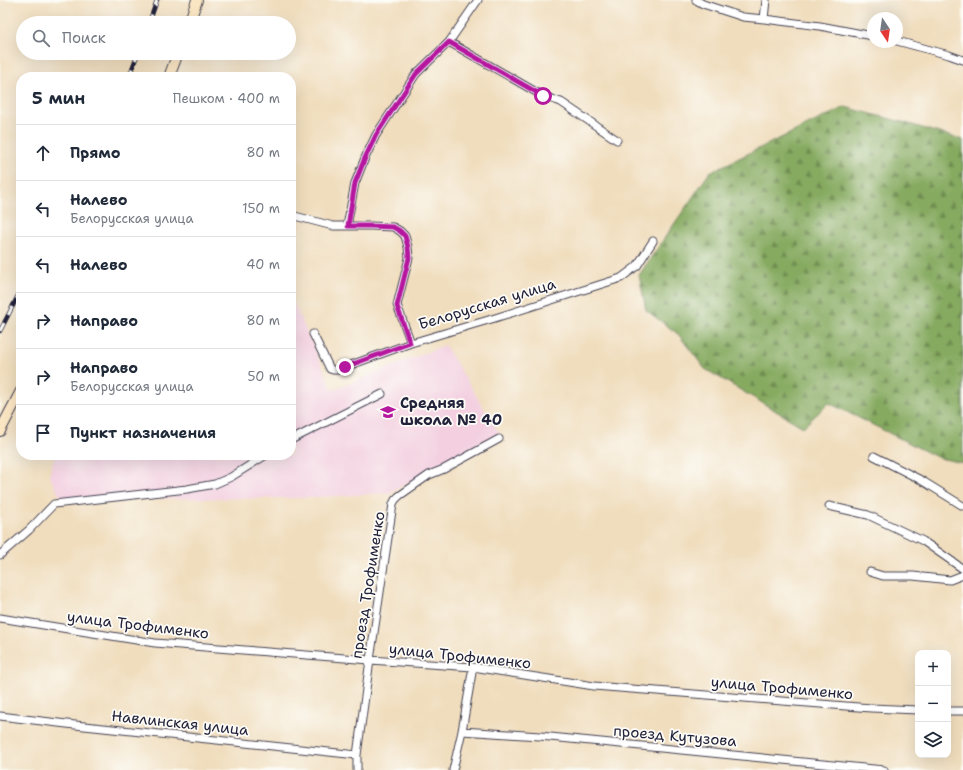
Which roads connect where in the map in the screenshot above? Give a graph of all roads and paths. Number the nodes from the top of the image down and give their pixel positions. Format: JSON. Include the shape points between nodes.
{"nodes":[{"id":1,"x":197,"y":0,"type":"edge"},
{"id":2,"x":478,"y":0,"type":"edge"},
{"id":3,"x":696,"y":0,"type":"edge"},
{"id":4,"x":766,"y":0,"type":"edge"},
{"id":5,"x":191,"y":16,"type":"edge"},
{"id":6,"x":764,"y":19,"type":"junction"},
{"id":7,"x":867,"y":35,"type":"edge"},
{"id":8,"x":449,"y":42,"type":"junction"},
{"id":9,"x":903,"y":43,"type":"edge"},
{"id":10,"x":175,"y":60,"type":"edge"},
{"id":11,"x":963,"y":60,"type":"edge"},
{"id":12,"x":171,"y":72,"type":"edge"},
{"id":13,"x":617,"y":140,"type":"dead end"},
{"id":14,"x":296,"y":216,"type":"edge"},
{"id":15,"x":348,"y":226,"type":"junction"},
{"id":16,"x":653,"y":241,"type":"dead end"},
{"id":17,"x":313,"y":334,"type":"dead end"},
{"id":18,"x":410,"y":343,"type":"junction"},
{"id":19,"x":382,"y":394,"type":"dead end"},
{"id":20,"x":16,"y":400,"type":"edge"},
{"id":21,"x":0,"y":430,"type":"edge"},
{"id":22,"x":296,"y":437,"type":"edge"},
{"id":23,"x":499,"y":439,"type":"dead end"},
{"id":24,"x":874,"y":456,"type":"dead end"},
{"id":25,"x":258,"y":460,"type":"edge"},
{"id":26,"x":829,"y":506,"type":"dead end"},
{"id":27,"x":963,"y":506,"type":"edge"},
{"id":28,"x":0,"y":555,"type":"edge"},
{"id":29,"x":963,"y":568,"type":"edge"},
{"id":30,"x":870,"y":572,"type":"dead end"},
{"id":31,"x":963,"y":576,"type":"edge"},
{"id":32,"x":0,"y":618,"type":"edge"},
{"id":33,"x":370,"y":660,"type":"junction"},
{"id":34,"x":473,"y":667,"type":"junction"},
{"id":35,"x":915,"y":710,"type":"edge"},
{"id":36,"x":951,"y":711,"type":"edge"},
{"id":37,"x":963,"y":711,"type":"edge"},
{"id":38,"x":0,"y":716,"type":"edge"},
{"id":39,"x":462,"y":731,"type":"junction"},
{"id":40,"x":357,"y":755,"type":"junction"},
{"id":41,"x":356,"y":770,"type":"edge"},
{"id":42,"x":453,"y":770,"type":"edge"},
{"id":43,"x":884,"y":770,"type":"edge"}],
"edges":[{"from":1,"to":5,"type":"main road"},
{"from":2,"to":8,"type":"street"},
{"from":3,"to":6,"type":"street","via":[[743,17]]},
{"from":4,"to":6,"type":"street"},
{"from":6,"to":7,"type":"street"},
{"from":8,"to":13,"type":"street","via":[[543,96],[561,102]]},
{"from":8,"to":15,"type":"street","via":[[416,74],[376,135],[355,183]]},
{"from":9,"to":11,"type":"street"},
{"from":10,"to":12,"type":"main road"},
{"from":14,"to":15,"type":"street","via":[[333,226]]},
{"from":15,"to":18,"type":"street","via":[[393,227],[405,236],[409,258],[397,306]]},
{"from":16,"to":18,"type":"street","name":"Белорусская улица","via":[[637,266],[621,278]]},
{"from":17,"to":18,"type":"street","name":"Белорусская улица","via":[[330,369],[333,370]]},
{"from":19,"to":22,"type":"street"},
{"from":20,"to":21,"type":"main road"},
{"from":23,"to":33,"type":"street","name":"проезд Трофименко","via":[[429,475],[395,500]]},
{"from":24,"to":27,"type":"street","via":[[921,480]]},
{"from":25,"to":28,"type":"street","via":[[215,484],[54,504]]},
{"from":26,"to":29,"type":"street","via":[[868,515],[923,541]]},
{"from":30,"to":31,"type":"street","via":[[883,576],[950,580]]},
{"from":32,"to":33,"type":"street","name":"улица Трофименко","via":[[155,642]]},
{"from":33,"to":34,"type":"street","name":"улица Трофименко"},
{"from":33,"to":40,"type":"street","name":"проезд Трофименко"},
{"from":34,"to":35,"type":"street","name":"улица Трофименко","via":[[594,686]]},
{"from":34,"to":39,"type":"street"},
{"from":36,"to":37,"type":"street"},
{"from":38,"to":40,"type":"street","name":"Навлинская улица"},
{"from":39,"to":42,"type":"street"},
{"from":39,"to":43,"type":"street","name":"проезд Кутузова"},
{"from":40,"to":41,"type":"street","name":"проезд Трофименко"}]}
